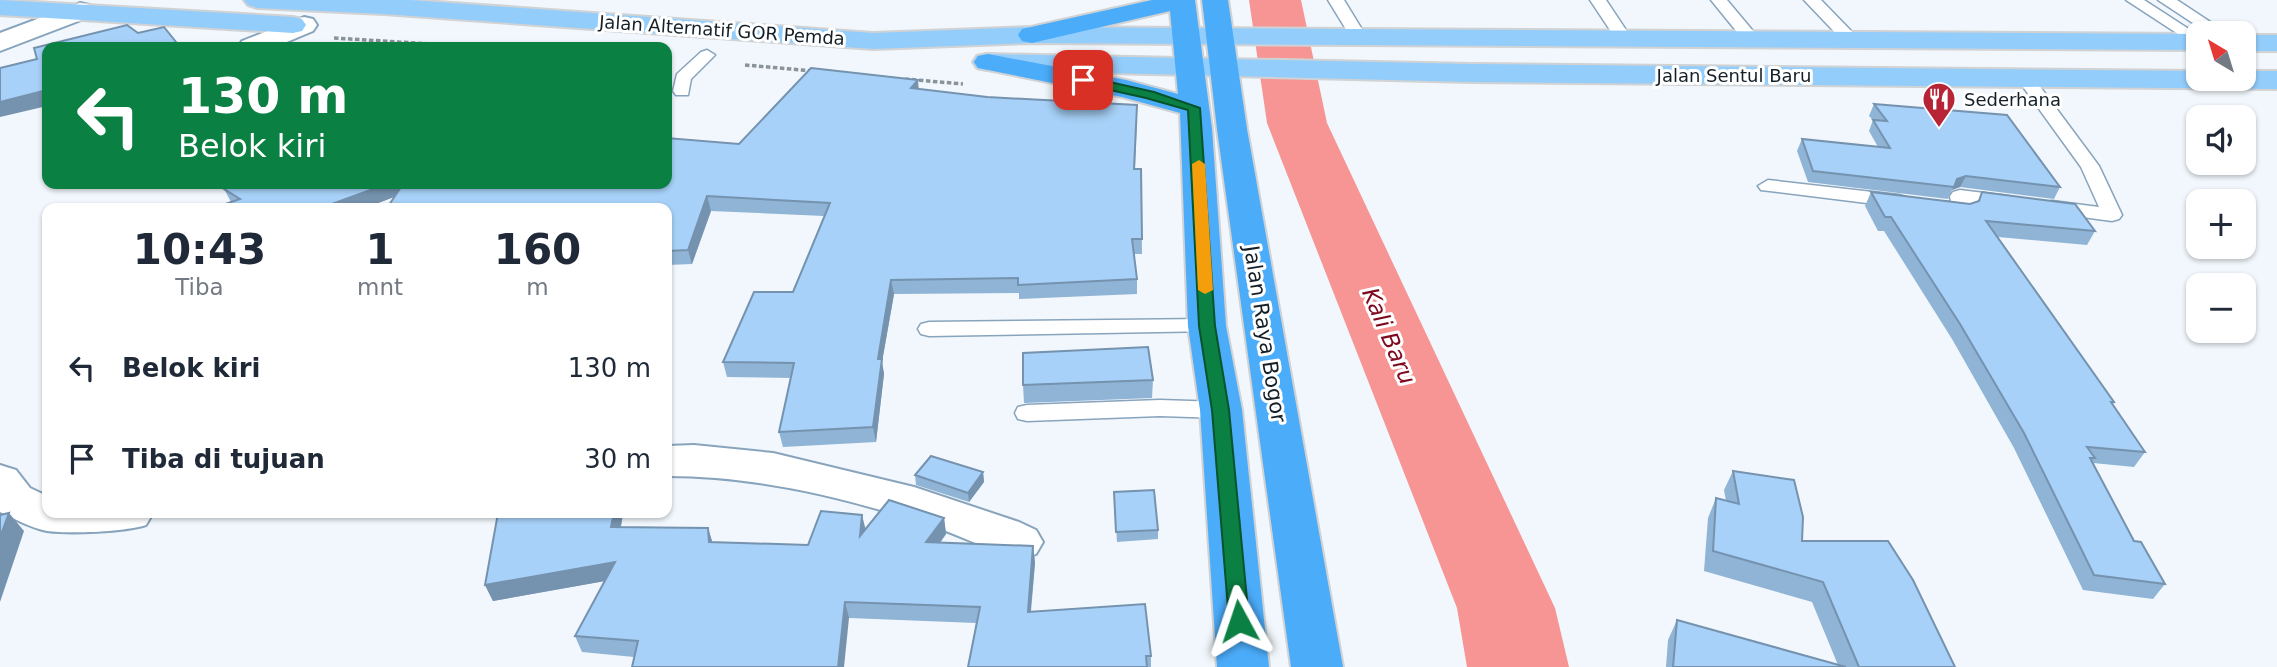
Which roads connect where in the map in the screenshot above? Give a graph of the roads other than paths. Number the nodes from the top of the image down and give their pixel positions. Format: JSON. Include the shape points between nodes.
{"nodes":[{"id":1,"x":257,"y":0,"type":"edge"},
{"id":2,"x":1214,"y":0,"type":"edge"},
{"id":3,"x":1336,"y":0,"type":"edge"},
{"id":4,"x":1598,"y":0,"type":"edge"},
{"id":5,"x":1719,"y":0,"type":"edge"},
{"id":6,"x":1812,"y":0,"type":"edge"},
{"id":7,"x":2134,"y":0,"type":"edge"},
{"id":8,"x":2166,"y":0,"type":"edge"},
{"id":9,"x":1182,"y":1,"type":"edge"},
{"id":10,"x":0,"y":7,"type":"edge"},
{"id":11,"x":80,"y":11,"type":"junction"},
{"id":12,"x":2200,"y":21,"type":"edge"},
{"id":13,"x":304,"y":25,"type":"junction"},
{"id":14,"x":2186,"y":34,"type":"edge"},
{"id":15,"x":1032,"y":36,"type":"junction"},
{"id":16,"x":1347,"y":36,"type":"junction"},
{"id":17,"x":1624,"y":39,"type":"junction"},
{"id":18,"x":1752,"y":40,"type":"junction"},
{"id":19,"x":1851,"y":40,"type":"junction"},
{"id":20,"x":264,"y":42,"type":"edge"},
{"id":21,"x":537,"y":42,"type":"edge"},
{"id":22,"x":2186,"y":42,"type":"edge"},
{"id":23,"x":0,"y":43,"type":"edge"},
{"id":24,"x":2256,"y":43,"type":"edge"},
{"id":25,"x":2277,"y":43,"type":"edge"},
{"id":26,"x":672,"y":53,"type":"edge"},
{"id":27,"x":1213,"y":56,"type":"junction"},
{"id":28,"x":703,"y":58,"type":"junction"},
{"id":29,"x":988,"y":62,"type":"junction"},
{"id":30,"x":2024,"y":77,"type":"junction"},
{"id":31,"x":2277,"y":80,"type":"edge"},
{"id":32,"x":682,"y":91,"type":"dead end"},
{"id":33,"x":1194,"y":108,"type":"junction"},
{"id":34,"x":1768,"y":186,"type":"dead end"},
{"id":35,"x":1207,"y":326,"type":"junction"},
{"id":36,"x":929,"y":329,"type":"dead end"},
{"id":37,"x":1221,"y":410,"type":"junction"},
{"id":38,"x":1027,"y":413,"type":"dead end"},
{"id":39,"x":672,"y":461,"type":"edge"},
{"id":40,"x":0,"y":481,"type":"edge"},
{"id":41,"x":42,"y":512,"type":"edge"},
{"id":42,"x":1020,"y":542,"type":"dead end"},
{"id":43,"x":1243,"y":667,"type":"edge"},
{"id":44,"x":1317,"y":667,"type":"edge"}],
"edges":[{"from":1,"to":15,"type":"main road","name":"Jalan Alternatif GOR Pemda","via":[[873,41]]},
{"from":2,"to":27,"type":"highway","name":"Jalan Raya Bogor"},
{"from":3,"to":16,"type":"lane"},
{"from":4,"to":17,"type":"lane"},
{"from":5,"to":18,"type":"lane"},
{"from":6,"to":19,"type":"lane"},
{"from":7,"to":14,"type":"lane"},
{"from":8,"to":12,"type":"lane"},
{"from":9,"to":15,"type":"highway"},
{"from":9,"to":27,"type":"highway","name":"Jalan Raya Bogor"},
{"from":10,"to":11,"type":"main road","name":"Jalan Alternatif GOR Pemda"},
{"from":11,"to":13,"type":"main road","name":"Jalan Alternatif GOR Pemda"},
{"from":11,"to":23,"type":"street"},
{"from":13,"to":20,"type":"street"},
{"from":13,"to":21,"type":"main road","name":"Jalan Alternatif GOR Pemda"},
{"from":15,"to":27,"type":"main road","name":"Jalan Alternatif GOR Pemda"},
{"from":16,"to":17,"type":"main road","name":"Jalan Sentul Baru"},
{"from":16,"to":27,"type":"main road","name":"Jalan Sentul Baru","via":[[1249,36]]},
{"from":17,"to":18,"type":"main road","name":"Jalan Sentul Baru"},
{"from":18,"to":19,"type":"main road","name":"Jalan Sentul Baru"},
{"from":19,"to":22,"type":"main road","name":"Jalan Sentul Baru"},
{"from":24,"to":25,"type":"main road"},
{"from":26,"to":28,"type":"main road","name":"Jalan Alternatif GOR Pemda"},
{"from":27,"to":29,"type":"main road","name":"Jalan Alternatif GOR Pemda"},
{"from":27,"to":30,"type":"main road","name":"Jalan Sentul Baru","via":[[1362,72]]},
{"from":27,"to":33,"type":"highway","name":"Jalan Raya Bogor"},
{"from":27,"to":44,"type":"highway","name":"Jalan Raya Bogor"},
{"from":28,"to":29,"type":"main road","name":"Jalan Alternatif GOR Pemda"},
{"from":28,"to":32,"type":"lane","via":[[683,78]]},
{"from":29,"to":33,"type":"highway","via":[[1126,89]]},
{"from":30,"to":31,"type":"main road","name":"Jalan Sentul Baru"},
{"from":30,"to":34,"type":"lane","via":[[2090,166],[2112,215],[1960,196],[1963,209]]},
{"from":33,"to":35,"type":"highway","name":"Jalan Raya Bogor"},
{"from":35,"to":36,"type":"lane"},
{"from":35,"to":37,"type":"highway","name":"Jalan Raya Bogor"},
{"from":37,"to":38,"type":"lane"},
{"from":37,"to":43,"type":"highway","name":"Jalan Raya Bogor"},
{"from":39,"to":42,"type":"street","via":[[704,459],[767,467],[981,523]]},
{"from":40,"to":41,"type":"street","via":[[14,500]]}]}
